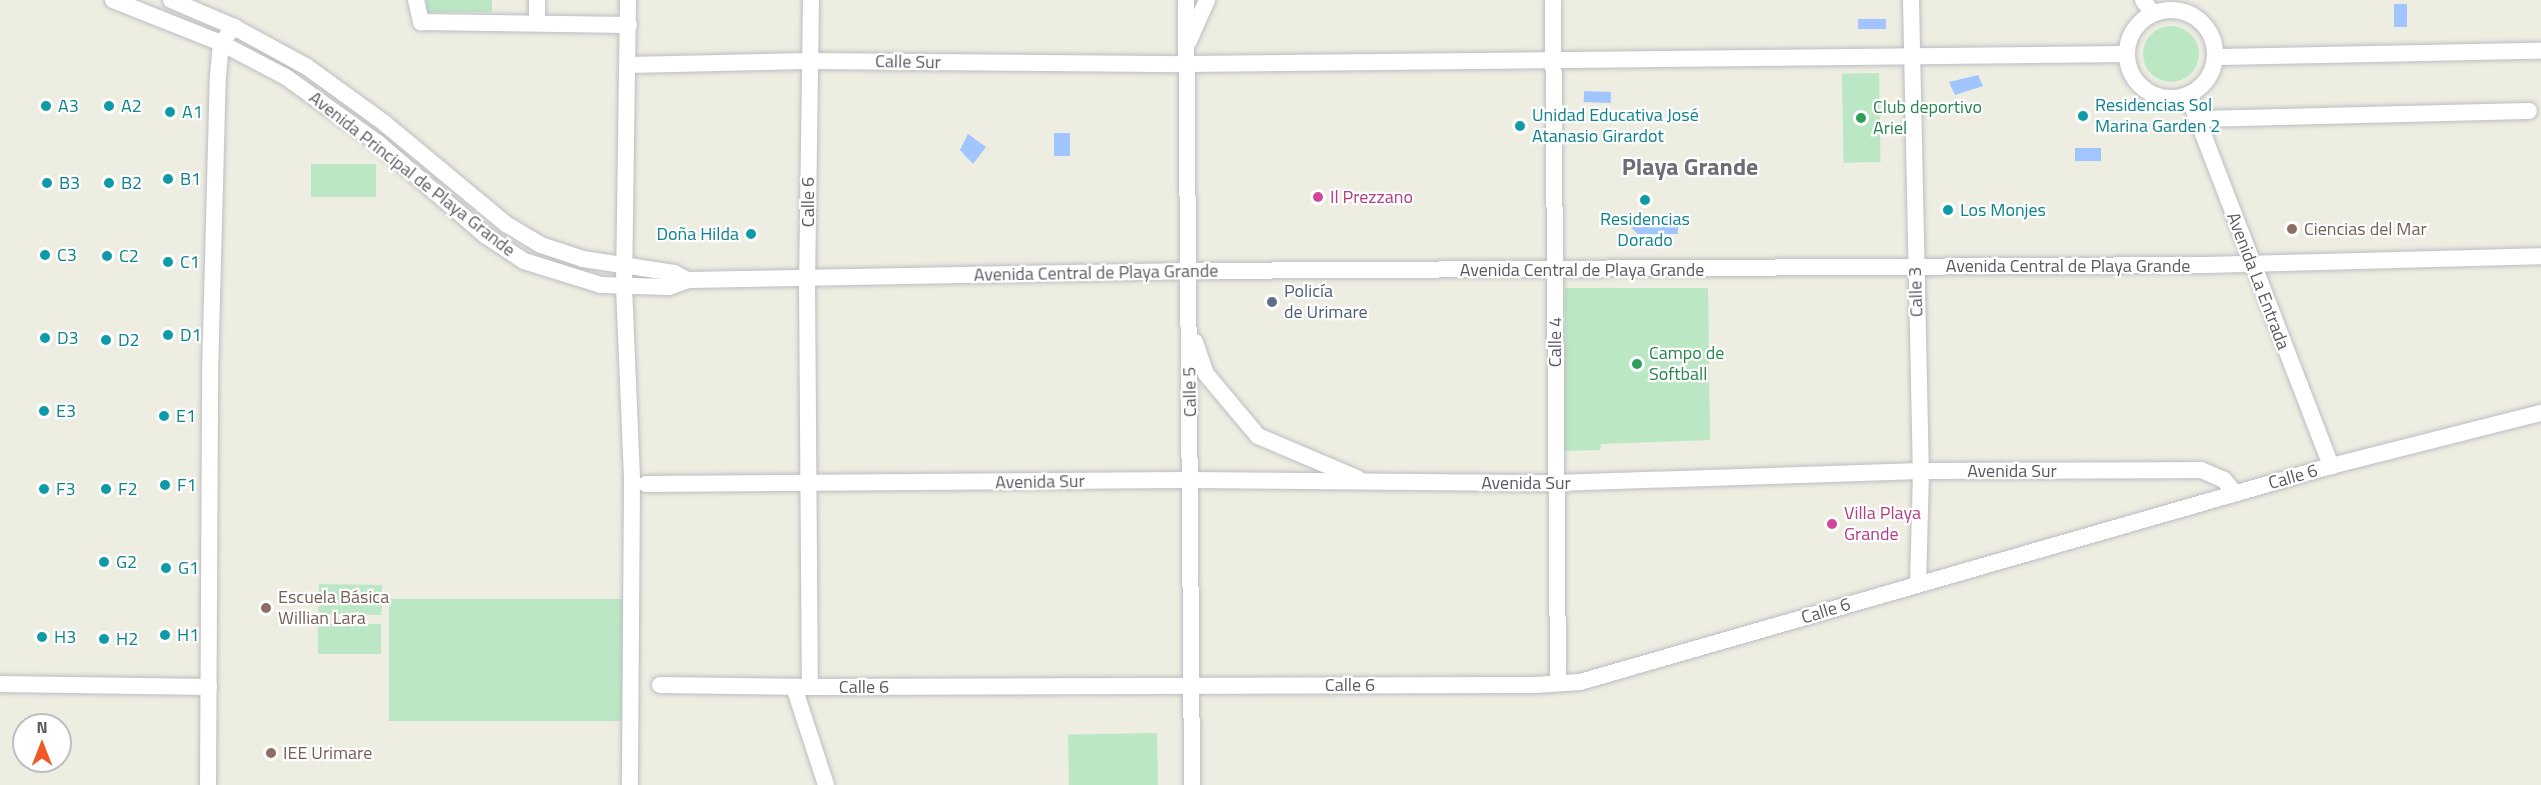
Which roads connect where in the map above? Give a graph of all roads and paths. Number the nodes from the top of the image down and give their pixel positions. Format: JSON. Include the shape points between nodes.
{"nodes":[{"id":1,"x":113,"y":0,"type":"edge"},
{"id":2,"x":171,"y":0,"type":"edge"},
{"id":3,"x":417,"y":0,"type":"edge"},
{"id":4,"x":537,"y":0,"type":"edge"},
{"id":5,"x":628,"y":0,"type":"edge"},
{"id":6,"x":811,"y":0,"type":"edge"},
{"id":7,"x":1186,"y":0,"type":"edge"},
{"id":8,"x":1207,"y":0,"type":"edge"},
{"id":9,"x":1553,"y":0,"type":"edge"},
{"id":10,"x":1911,"y":0,"type":"edge"},
{"id":11,"x":2143,"y":0,"type":"edge"},
{"id":12,"x":2182,"y":6,"type":"edge"},
{"id":13,"x":2153,"y":14,"type":"junction"},
{"id":14,"x":537,"y":22,"type":"junction"},
{"id":15,"x":629,"y":25,"type":"junction"},
{"id":16,"x":234,"y":27,"type":"junction"},
{"id":17,"x":221,"y":43,"type":"junction"},
{"id":18,"x":2541,"y":51,"type":"edge"},
{"id":19,"x":1911,"y":54,"type":"junction"},
{"id":20,"x":2127,"y":54,"type":"junction"},
{"id":21,"x":1187,"y":56,"type":"junction"},
{"id":22,"x":2216,"y":57,"type":"junction"},
{"id":23,"x":808,"y":61,"type":"junction"},
{"id":24,"x":1554,"y":61,"type":"junction"},
{"id":25,"x":629,"y":65,"type":"junction"},
{"id":26,"x":2188,"y":95,"type":"junction"},
{"id":27,"x":2529,"y":111,"type":"dead end"},
{"id":28,"x":2197,"y":119,"type":"junction"},
{"id":29,"x":2541,"y":256,"type":"edge"},
{"id":30,"x":2250,"y":262,"type":"junction"},
{"id":31,"x":1915,"y":267,"type":"junction"},
{"id":32,"x":625,"y":268,"type":"junction"},
{"id":33,"x":1555,"y":270,"type":"junction"},
{"id":34,"x":1188,"y":271,"type":"junction"},
{"id":35,"x":807,"y":278,"type":"junction"},
{"id":36,"x":649,"y":279,"type":"junction"},
{"id":37,"x":624,"y":287,"type":"junction"},
{"id":38,"x":1189,"y":327,"type":"junction"},
{"id":39,"x":2541,"y":413,"type":"edge"},
{"id":40,"x":2331,"y":466,"type":"junction"},
{"id":41,"x":1921,"y":471,"type":"junction"},
{"id":42,"x":1192,"y":480,"type":"junction"},
{"id":43,"x":1367,"y":482,"type":"junction"},
{"id":44,"x":1556,"y":483,"type":"junction"},
{"id":45,"x":646,"y":484,"type":"dead end"},
{"id":46,"x":808,"y":485,"type":"junction"},
{"id":47,"x":2235,"y":493,"type":"junction"},
{"id":48,"x":1918,"y":583,"type":"junction"},
{"id":49,"x":0,"y":684,"type":"edge"},
{"id":50,"x":1558,"y":684,"type":"junction"},
{"id":51,"x":660,"y":685,"type":"dead end"},
{"id":52,"x":1191,"y":686,"type":"junction"},
{"id":53,"x":209,"y":687,"type":"junction"},
{"id":54,"x":802,"y":687,"type":"junction"},
{"id":55,"x":208,"y":785,"type":"edge"},
{"id":56,"x":630,"y":785,"type":"edge"},
{"id":57,"x":826,"y":785,"type":"edge"},
{"id":58,"x":1192,"y":785,"type":"edge"}],
"edges":[{"from":1,"to":17,"type":"street","name":"Avenida Principal de Playa Grande"},
{"from":2,"to":16,"type":"street","name":"Avenida Principal de Playa Grande"},
{"from":3,"to":14,"type":"street","via":[[421,22]]},
{"from":4,"to":14,"type":"street"},
{"from":5,"to":15,"type":"street"},
{"from":6,"to":23,"type":"street","name":"Calle 6"},
{"from":7,"to":21,"type":"street","name":"Calle 5"},
{"from":8,"to":21,"type":"street"},
{"from":9,"to":24,"type":"street","name":"Calle 4"},
{"from":10,"to":19,"type":"street","name":"Calle 3"},
{"from":11,"to":13,"type":"street"},
{"from":12,"to":13,"type":"street"},
{"from":12,"to":22,"type":"street","via":[[2207,28]]},
{"from":13,"to":20,"type":"street","via":[[2134,31]]},
{"from":14,"to":15,"type":"street"},
{"from":15,"to":25,"type":"street"},
{"from":16,"to":17,"type":"street"},
{"from":16,"to":32,"type":"street","name":"Avenida Principal de Playa Grande","via":[[343,92],[506,224],[541,245]]},
{"from":17,"to":37,"type":"street","name":"Avenida Principal de Playa Grande","via":[[320,100],[504,249],[573,279]]},
{"from":17,"to":53,"type":"street","via":[[212,246]]},
{"from":18,"to":22,"type":"street"},
{"from":19,"to":20,"type":"street","name":"Calle Sur"},
{"from":19,"to":24,"type":"street","name":"Calle Sur"},
{"from":19,"to":31,"type":"street","name":"Calle 3"},
{"from":20,"to":26,"type":"street","via":[[2130,68],[2147,91],[2160,97]]},
{"from":21,"to":23,"type":"street","name":"Calle Sur"},
{"from":21,"to":24,"type":"street","name":"Calle Sur"},
{"from":21,"to":34,"type":"street","name":"Calle 5"},
{"from":22,"to":26,"type":"street","via":[[2212,73]]},
{"from":23,"to":25,"type":"street","name":"Calle Sur"},
{"from":23,"to":35,"type":"street","name":"Calle 6"},
{"from":24,"to":33,"type":"street","name":"Calle 4"},
{"from":25,"to":32,"type":"street"},
{"from":26,"to":28,"type":"street","name":"Avenida La Entrada"},
{"from":27,"to":28,"type":"street"},
{"from":28,"to":30,"type":"street","name":"Avenida La Entrada"},
{"from":29,"to":30,"type":"street","name":"Avenida Central de Playa Grande"},
{"from":30,"to":31,"type":"street","name":"Avenida Central de Playa Grande"},
{"from":30,"to":40,"type":"street","name":"Avenida La Entrada"},
{"from":31,"to":33,"type":"street","name":"Avenida Central de Playa Grande"},
{"from":31,"to":41,"type":"street","name":"Calle 3"},
{"from":32,"to":36,"type":"street","name":"Avenida Central de Playa Grande"},
{"from":32,"to":37,"type":"street"},
{"from":33,"to":34,"type":"street","name":"Avenida Central de Playa Grande"},
{"from":33,"to":44,"type":"street","name":"Calle 4"},
{"from":34,"to":35,"type":"street","name":"Avenida Central de Playa Grande"},
{"from":34,"to":38,"type":"street","name":"Calle 5"},
{"from":35,"to":36,"type":"street","name":"Avenida Central de Playa Grande","via":[[688,280],[674,273]]},
{"from":35,"to":46,"type":"street","name":"Calle 6"},
{"from":36,"to":37,"type":"street","name":"Avenida Principal de Playa Grande"},
{"from":37,"to":56,"type":"street","via":[[632,481]]},
{"from":38,"to":42,"type":"street","name":"Calle 5"},
{"from":38,"to":43,"type":"street","via":[[1206,375],[1258,436]]},
{"from":39,"to":40,"type":"street","name":"Calle 6"},
{"from":40,"to":47,"type":"street","name":"Calle 6"},
{"from":41,"to":44,"type":"street","name":"Avenida Sur"},
{"from":41,"to":47,"type":"street","name":"Avenida Sur","via":[[2201,470],[2224,480]]},
{"from":41,"to":48,"type":"street","name":"Calle 3"},
{"from":42,"to":43,"type":"street","name":"Avenida Sur"},
{"from":42,"to":46,"type":"street","name":"Avenida Sur"},
{"from":42,"to":52,"type":"street","name":"Calle 5"},
{"from":43,"to":44,"type":"street","name":"Avenida Sur"},
{"from":44,"to":50,"type":"street","name":"Calle 4"},
{"from":45,"to":46,"type":"street","name":"Avenida Sur"},
{"from":46,"to":54,"type":"street","name":"Calle 6"},
{"from":47,"to":48,"type":"street","name":"Calle 6"},
{"from":48,"to":50,"type":"street","name":"Calle 6","via":[[1580,682]]},
{"from":49,"to":53,"type":"street"},
{"from":50,"to":52,"type":"street","name":"Calle 6"},
{"from":51,"to":54,"type":"street"},
{"from":52,"to":54,"type":"street","name":"Calle 6"},
{"from":52,"to":58,"type":"street","name":"Calle 5"},
{"from":53,"to":55,"type":"street"},
{"from":54,"to":57,"type":"street"}]}
